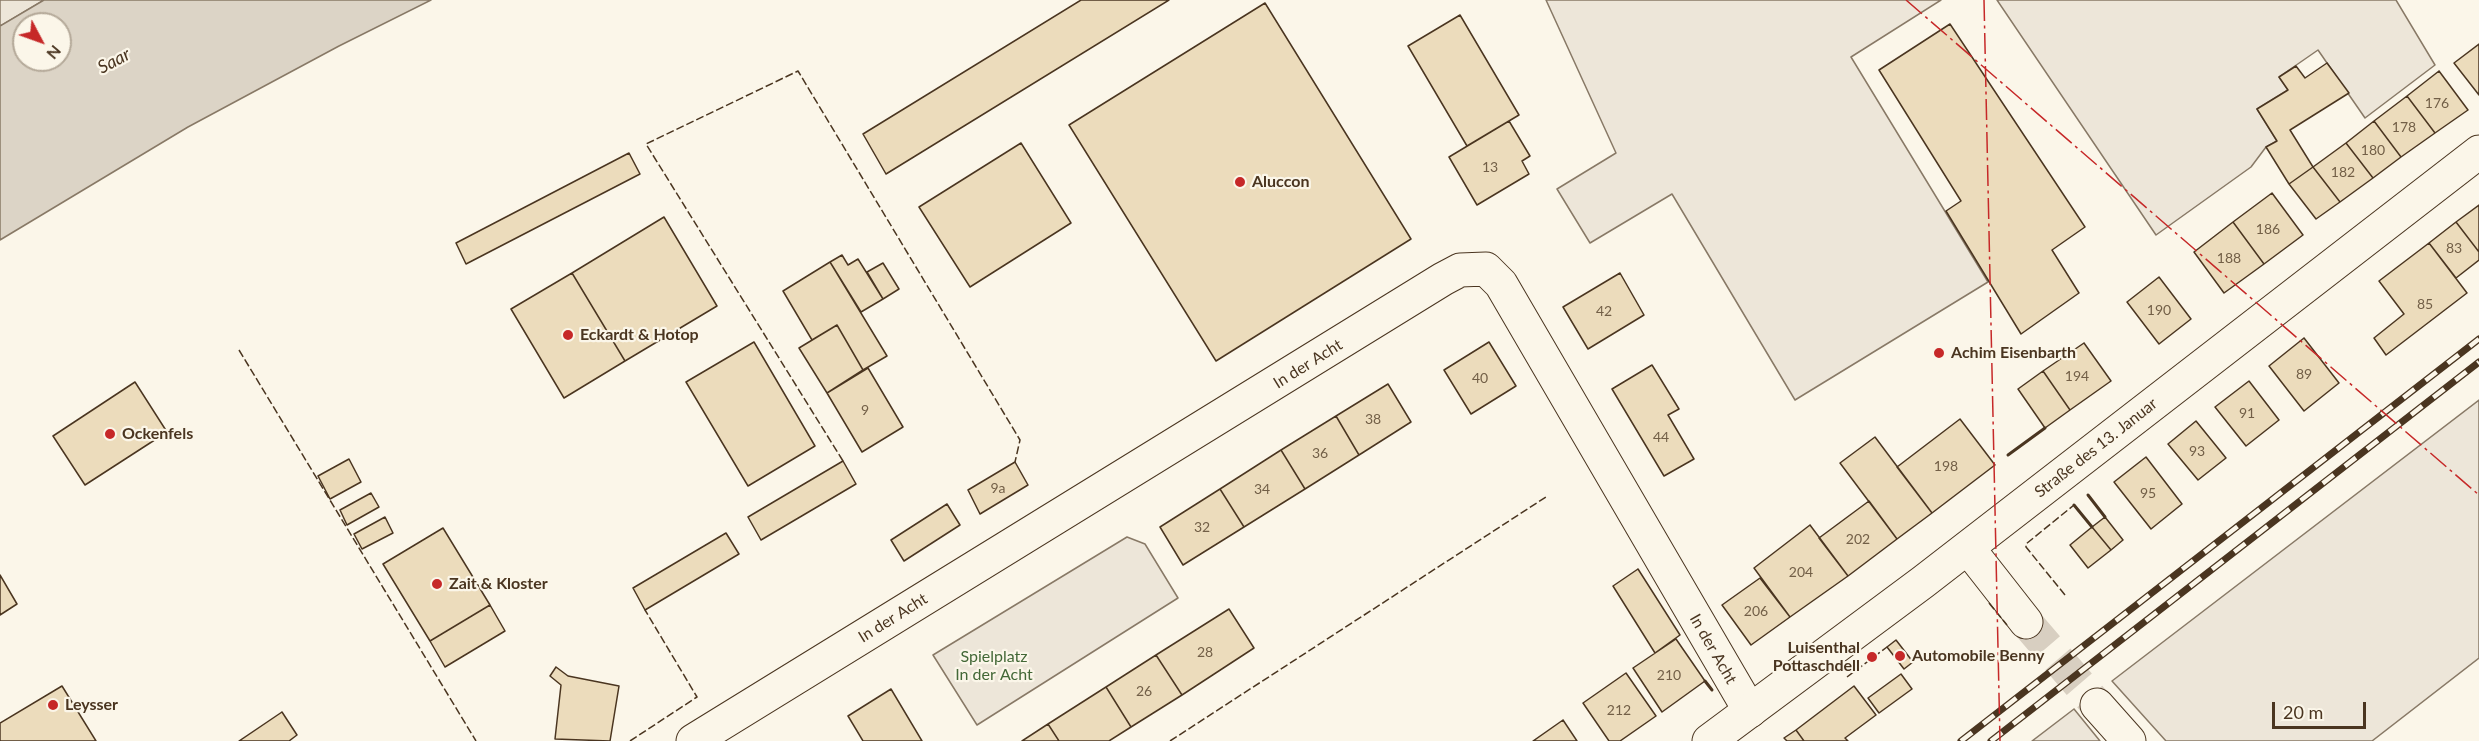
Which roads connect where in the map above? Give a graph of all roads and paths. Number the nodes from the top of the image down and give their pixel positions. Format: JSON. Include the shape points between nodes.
{"nodes":[{"id":1,"x":2479,"y":152,"type":"edge"},
{"id":2,"x":1968,"y":548,"type":"junction"},
{"id":3,"x":2026,"y":622,"type":"tunnel mouth"},
{"id":4,"x":2097,"y":705,"type":"tunnel mouth"},
{"id":5,"x":1750,"y":711,"type":"junction"},
{"id":6,"x":693,"y":741,"type":"edge"},
{"id":7,"x":1709,"y":741,"type":"edge"},
{"id":8,"x":2129,"y":741,"type":"edge"}],
"edges":[{"from":1,"to":2,"type":"street","name":"Straße des 13. Januar"},
{"from":2,"to":3,"type":"street"},
{"from":2,"to":5,"type":"street","name":"Straße des 13. Januar"},
{"from":4,"to":8,"type":"street"},
{"from":5,"to":6,"type":"street","name":"In der Acht","via":[[1501,284],[1486,269],[1460,270],[1443,279]]},
{"from":5,"to":7,"type":"street","name":"Straße des 13. Januar"}]}
